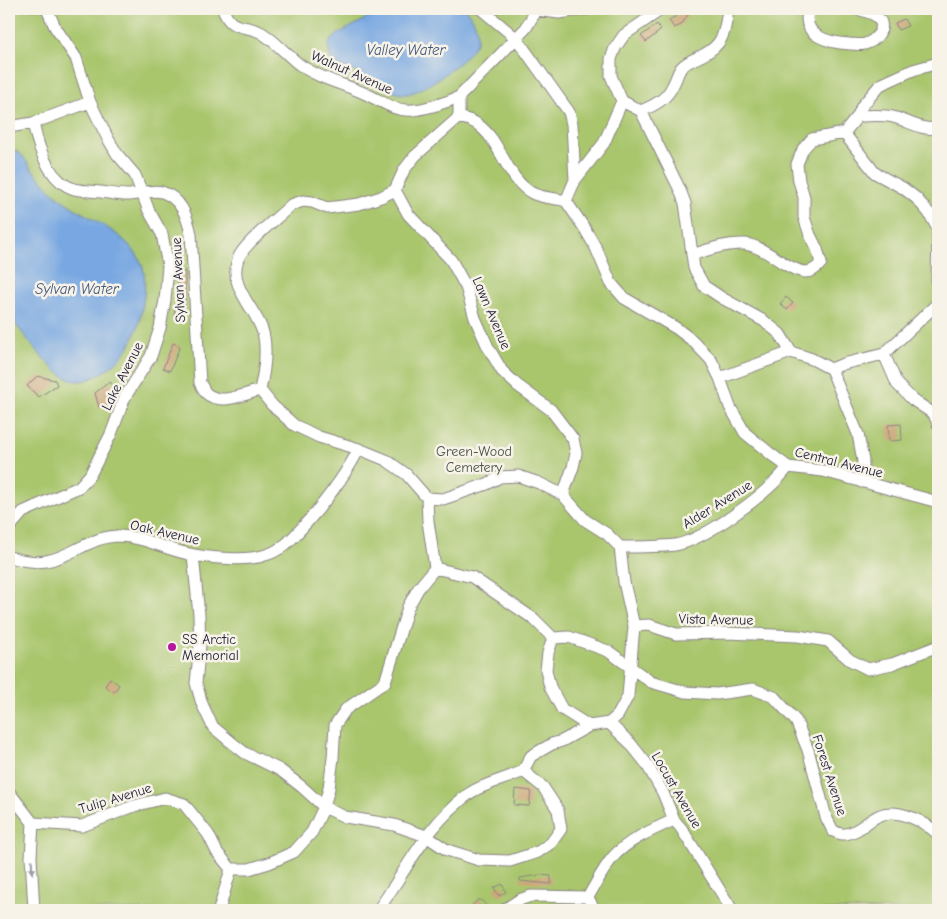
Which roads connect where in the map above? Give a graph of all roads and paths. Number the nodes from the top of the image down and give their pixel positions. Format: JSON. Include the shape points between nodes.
{"nodes":[{"id":1,"x":47,"y":9,"type":"edge"},
{"id":2,"x":223,"y":9,"type":"edge"},
{"id":3,"x":481,"y":9,"type":"edge"},
{"id":4,"x":537,"y":9,"type":"edge"},
{"id":5,"x":588,"y":9,"type":"edge"},
{"id":6,"x":662,"y":9,"type":"edge"},
{"id":7,"x":728,"y":9,"type":"edge"},
{"id":8,"x":809,"y":9,"type":"edge"},
{"id":9,"x":857,"y":9,"type":"edge"},
{"id":10,"x":517,"y":38,"type":"junction"},
{"id":11,"x":938,"y":62,"type":"edge"},
{"id":12,"x":459,"y":98,"type":"junction"},
{"id":13,"x":622,"y":101,"type":"junction"},
{"id":14,"x":90,"y":102,"type":"junction"},
{"id":15,"x":641,"y":111,"type":"junction"},
{"id":16,"x":858,"y":116,"type":"junction"},
{"id":17,"x":458,"y":117,"type":"junction"},
{"id":18,"x":32,"y":124,"type":"junction"},
{"id":19,"x":9,"y":127,"type":"edge"},
{"id":20,"x":938,"y":128,"type":"edge"},
{"id":21,"x":844,"y":133,"type":"junction"},
{"id":22,"x":575,"y":180,"type":"junction"},
{"id":23,"x":395,"y":190,"type":"junction"},
{"id":24,"x":143,"y":193,"type":"junction"},
{"id":25,"x":566,"y":201,"type":"junction"},
{"id":26,"x":692,"y":255,"type":"junction"},
{"id":27,"x":938,"y":287,"type":"edge"},
{"id":28,"x":938,"y":303,"type":"edge"},
{"id":29,"x":791,"y":352,"type":"junction"},
{"id":30,"x":884,"y":354,"type":"junction"},
{"id":31,"x":831,"y":369,"type":"junction"},
{"id":32,"x":720,"y":378,"type":"junction"},
{"id":33,"x":260,"y":390,"type":"junction"},
{"id":34,"x":938,"y":424,"type":"edge"},
{"id":35,"x":359,"y":449,"type":"junction"},
{"id":36,"x":788,"y":467,"type":"junction"},
{"id":37,"x":861,"y":482,"type":"junction"},
{"id":38,"x":563,"y":495,"type":"junction"},
{"id":39,"x":427,"y":498,"type":"junction"},
{"id":40,"x":938,"y":502,"type":"edge"},
{"id":41,"x":9,"y":528,"type":"edge"},
{"id":42,"x":620,"y":547,"type":"junction"},
{"id":43,"x":193,"y":555,"type":"junction"},
{"id":44,"x":9,"y":557,"type":"edge"},
{"id":45,"x":435,"y":568,"type":"junction"},
{"id":46,"x":634,"y":626,"type":"junction"},
{"id":47,"x":553,"y":638,"type":"junction"},
{"id":48,"x":938,"y":646,"type":"edge"},
{"id":49,"x":630,"y":668,"type":"junction"},
{"id":50,"x":609,"y":723,"type":"junction"},
{"id":51,"x":588,"y":726,"type":"junction"},
{"id":52,"x":522,"y":771,"type":"junction"},
{"id":53,"x":9,"y":792,"type":"edge"},
{"id":54,"x":324,"y":807,"type":"junction"},
{"id":55,"x":674,"y":820,"type":"junction"},
{"id":56,"x":33,"y":823,"type":"junction"},
{"id":57,"x":938,"y":834,"type":"edge"},
{"id":58,"x":426,"y":836,"type":"junction"},
{"id":59,"x":231,"y":869,"type":"junction"},
{"id":60,"x":588,"y":897,"type":"junction"},
{"id":61,"x":34,"y":910,"type":"edge"},
{"id":62,"x":219,"y":910,"type":"edge"},
{"id":63,"x":378,"y":910,"type":"edge"},
{"id":64,"x":504,"y":910,"type":"edge"},
{"id":65,"x":594,"y":910,"type":"edge"},
{"id":66,"x":732,"y":910,"type":"edge"}],
"edges":[{"from":1,"to":14,"type":"lane","name":"Lake Avenue","via":[[76,58]]},
{"from":2,"to":12,"type":"lane","name":"Walnut Avenue","via":[[230,23],[260,32],[314,74],[396,108],[411,110]]},
{"from":3,"to":10,"type":"lane"},
{"from":4,"to":5,"type":"lane","via":[[559,13]]},
{"from":4,"to":10,"type":"lane"},
{"from":6,"to":13,"type":"lane","via":[[624,35],[615,48],[611,59],[612,76]]},
{"from":7,"to":15,"type":"lane","via":[[725,31],[718,44],[689,61],[681,68],[666,96]]},
{"from":8,"to":9,"type":"lane","via":[[806,17],[816,35],[825,40],[865,44],[877,37],[882,23],[873,14]]},
{"from":10,"to":12,"type":"lane"},
{"from":10,"to":22,"type":"lane","via":[[569,112]]},
{"from":11,"to":16,"type":"lane","via":[[880,85],[862,106]]},
{"from":12,"to":17,"type":"lane"},
{"from":13,"to":15,"type":"lane"},
{"from":13,"to":22,"type":"lane","via":[[604,143]]},
{"from":14,"to":18,"type":"lane"},
{"from":14,"to":24,"type":"lane","name":"Lake Avenue","via":[[117,154],[135,174]]},
{"from":15,"to":26,"type":"lane","via":[[685,203]]},
{"from":16,"to":20,"type":"lane","via":[[894,117],[920,128]]},
{"from":16,"to":21,"type":"lane"},
{"from":17,"to":23,"type":"lane","via":[[415,156]]},
{"from":17,"to":25,"type":"lane","via":[[483,129],[522,186],[534,194]]},
{"from":18,"to":19,"type":"lane"},
{"from":18,"to":24,"type":"lane","name":"Sylvan Avenue","via":[[49,168],[58,180],[74,189],[127,195]]},
{"from":21,"to":26,"type":"lane","via":[[812,138],[797,164],[804,197],[804,217],[821,263],[816,269],[805,272],[791,267],[772,254],[747,244],[729,244]]},
{"from":21,"to":27,"type":"lane","via":[[875,173],[916,198],[929,214],[938,229]]},
{"from":22,"to":25,"type":"lane"},
{"from":23,"to":33,"type":"lane","via":[[359,204],[327,208],[312,202],[298,202],[244,249],[236,271],[240,291],[264,335],[265,366]]},
{"from":23,"to":38,"type":"lane","name":"Lawn Avenue","via":[[408,214],[450,260],[466,287],[475,318],[502,371],[552,410],[572,439],[576,453],[574,467]]},
{"from":24,"to":33,"type":"lane","name":"Sylvan Avenue","via":[[160,191],[172,197],[188,218],[200,383],[206,393],[216,398],[231,398]]},
{"from":24,"to":41,"type":"lane","name":"Lake Avenue","via":[[162,234],[168,266],[162,319],[151,356],[126,397],[90,475],[79,487],[22,512]]},
{"from":25,"to":32,"type":"lane","name":"Central Avenue","via":[[596,248],[611,283],[624,298],[693,341],[711,360]]},
{"from":26,"to":29,"type":"lane","via":[[694,268],[704,286],[764,321],[780,334]]},
{"from":28,"to":30,"type":"lane"},
{"from":29,"to":31,"type":"lane","via":[[812,358]]},
{"from":29,"to":32,"type":"lane"},
{"from":30,"to":31,"type":"lane"},
{"from":30,"to":34,"type":"lane","via":[[897,384],[934,414]]},
{"from":31,"to":37,"type":"lane","via":[[858,434]]},
{"from":32,"to":36,"type":"lane","name":"Central Avenue","via":[[730,407],[746,433]]},
{"from":33,"to":35,"type":"lane","via":[[294,425],[319,437]]},
{"from":35,"to":39,"type":"lane","via":[[386,460],[406,474]]},
{"from":35,"to":43,"type":"lane","name":"Oak Avenue","via":[[330,496],[288,544],[254,558]]},
{"from":36,"to":37,"type":"lane","name":"Central Avenue","via":[[823,471]]},
{"from":36,"to":42,"type":"lane","name":"Alder Avenue","via":[[765,492],[741,510],[682,543]]},
{"from":37,"to":40,"type":"lane","name":"Central Avenue"},
{"from":38,"to":39,"type":"lane","via":[[518,476],[500,477],[443,499]]},
{"from":38,"to":42,"type":"lane","via":[[585,520]]},
{"from":39,"to":45,"type":"lane"},
{"from":42,"to":46,"type":"lane"},
{"from":43,"to":44,"type":"lane","name":"Oak Avenue","via":[[137,538],[117,536],[84,544],[48,561],[28,562]]},
{"from":43,"to":54,"type":"lane","via":[[200,645],[196,683],[213,727],[245,753],[280,770]]},
{"from":45,"to":47,"type":"lane","via":[[472,577],[534,619]]},
{"from":45,"to":54,"type":"lane","via":[[408,607],[384,682],[346,709],[335,725],[334,758]]},
{"from":46,"to":48,"type":"lane","name":"Vista Avenue","via":[[649,625],[676,634],[798,636],[828,641],[850,660],[868,669],[892,664]]},
{"from":46,"to":49,"type":"lane"},
{"from":47,"to":49,"type":"lane","name":"Forest Avenue","via":[[569,637],[608,651]]},
{"from":47,"to":51,"type":"lane","via":[[546,670],[550,687],[562,709]]},
{"from":49,"to":50,"type":"lane","via":[[628,696]]},
{"from":49,"to":57,"type":"lane","name":"Forest Avenue","via":[[650,682],[685,692],[717,694],[753,690],[774,697],[796,721],[833,831],[844,834],[881,815],[903,814],[927,824]]},
{"from":50,"to":51,"type":"lane"},
{"from":50,"to":55,"type":"lane","name":"Locust Avenue","via":[[646,763],[664,793]]},
{"from":51,"to":52,"type":"lane","via":[[531,756]]},
{"from":52,"to":58,"type":"lane","via":[[471,792]]},
{"from":52,"to":58,"type":"lane","via":[[543,787],[558,810],[561,829],[538,852],[510,862],[479,860],[447,850]]},
{"from":53,"to":56,"type":"lane"},
{"from":54,"to":58,"type":"lane","via":[[345,817],[394,825]]},
{"from":54,"to":59,"type":"lane","via":[[312,832],[294,852],[256,867]]},
{"from":55,"to":60,"type":"lane","via":[[619,851]]},
{"from":55,"to":66,"type":"lane","name":"Locust Avenue"},
{"from":56,"to":59,"type":"lane","name":"Tulip Avenue","via":[[82,826],[165,798],[184,804]]},
{"from":56,"to":61,"type":"lane","one_way":true},
{"from":58,"to":63,"type":"lane"},
{"from":59,"to":62,"type":"lane"},
{"from":60,"to":64,"type":"lane","via":[[531,896]]},
{"from":60,"to":65,"type":"lane"}]}
